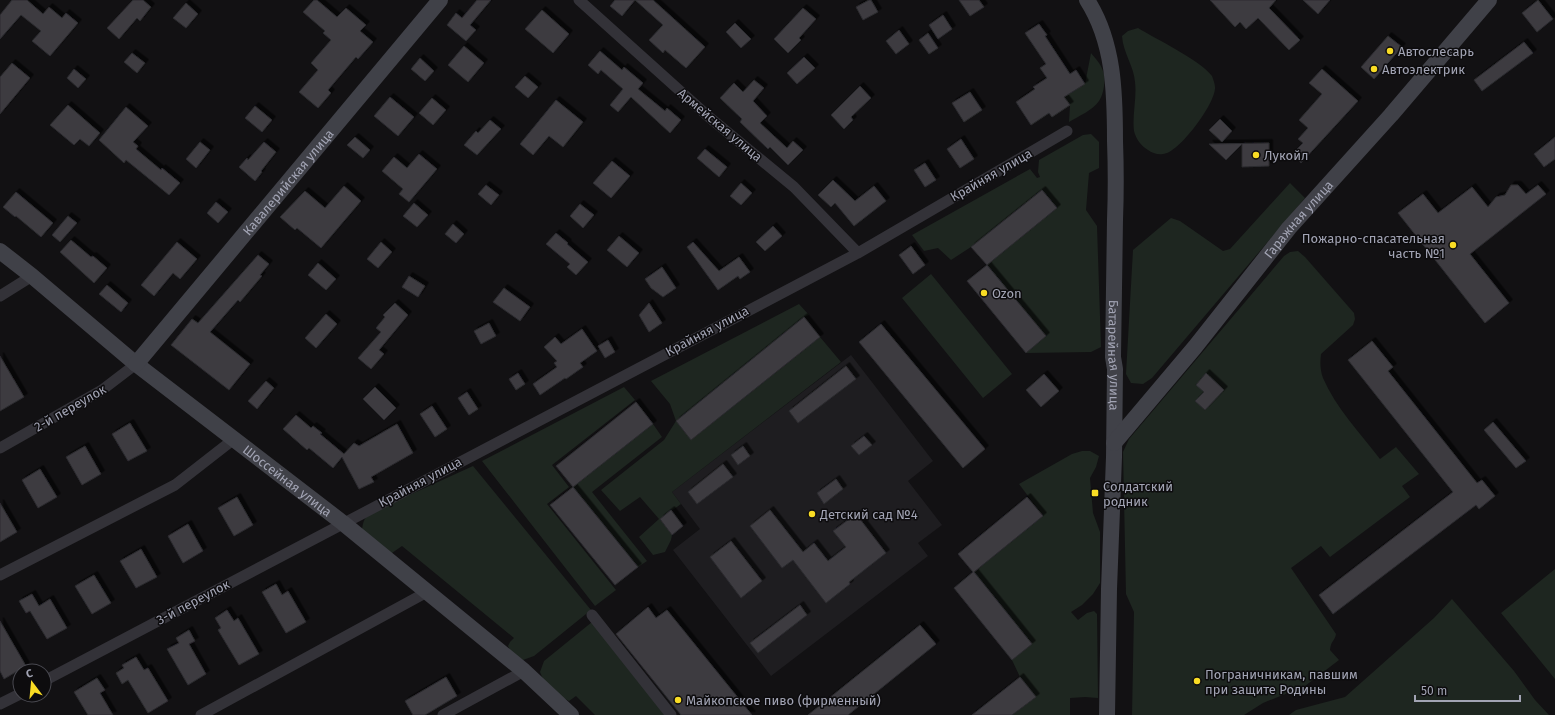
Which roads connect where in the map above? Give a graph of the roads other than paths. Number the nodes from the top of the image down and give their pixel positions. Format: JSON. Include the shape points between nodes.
{"nodes":[{"id":1,"x":440,"y":0,"type":"edge"},
{"id":2,"x":579,"y":0,"type":"edge"},
{"id":3,"x":1087,"y":0,"type":"edge"},
{"id":4,"x":1489,"y":0,"type":"edge"},
{"id":5,"x":1067,"y":131,"type":"dead end"},
{"id":6,"x":0,"y":251,"type":"edge"},
{"id":7,"x":858,"y":253,"type":"junction"},
{"id":8,"x":32,"y":276,"type":"junction"},
{"id":9,"x":0,"y":296,"type":"edge"},
{"id":10,"x":136,"y":364,"type":"junction"},
{"id":11,"x":234,"y":439,"type":"junction"},
{"id":12,"x":1114,"y":443,"type":"junction"},
{"id":13,"x":0,"y":448,"type":"edge"},
{"id":14,"x":343,"y":523,"type":"junction"},
{"id":15,"x":0,"y":575,"type":"edge"},
{"id":16,"x":427,"y":592,"type":"junction"},
{"id":17,"x":592,"y":615,"type":"dead end"},
{"id":18,"x":524,"y":671,"type":"junction"},
{"id":19,"x":52,"y":677,"type":"edge"},
{"id":20,"x":12,"y":698,"type":"edge"},
{"id":21,"x":0,"y":704,"type":"edge"},
{"id":22,"x":201,"y":715,"type":"edge"},
{"id":23,"x":443,"y":715,"type":"edge"},
{"id":24,"x":571,"y":715,"type":"edge"},
{"id":25,"x":671,"y":715,"type":"edge"},
{"id":26,"x":1107,"y":715,"type":"edge"}],
"edges":[{"from":1,"to":10,"type":"main road","name":"Кавалерийская улица"},
{"from":2,"to":7,"type":"street","name":"Армейская улица","via":[[709,117],[794,187]]},
{"from":3,"to":12,"type":"main road","name":"Батарейная улица","via":[[1100,25],[1108,49],[1115,106]]},
{"from":4,"to":12,"type":"main road","name":"Гаражная улица","via":[[1290,228]]},
{"from":5,"to":7,"type":"street","name":"Крайняя улица"},
{"from":6,"to":8,"type":"main road","name":"Шоссейная улица"},
{"from":7,"to":14,"type":"street","name":"Крайняя улица"},
{"from":8,"to":9,"type":"street"},
{"from":8,"to":10,"type":"main road","name":"Шоссейная улица"},
{"from":10,"to":11,"type":"main road","name":"Шоссейная улица"},
{"from":10,"to":13,"type":"street","name":"2-й переулок","via":[[102,390]]},
{"from":11,"to":14,"type":"main road","name":"Шоссейная улица"},
{"from":11,"to":15,"type":"street","via":[[175,485]]},
{"from":12,"to":26,"type":"main road","name":"Батарейная улица"},
{"from":14,"to":16,"type":"main road","name":"Шоссейная улица"},
{"from":14,"to":19,"type":"street","name":"3-й переулок"},
{"from":16,"to":18,"type":"main road","name":"Шоссейная улица"},
{"from":16,"to":22,"type":"street"},
{"from":17,"to":25,"type":"street"},
{"from":18,"to":23,"type":"street"},
{"from":18,"to":24,"type":"main road","name":"Шоссейная улица"},
{"from":20,"to":21,"type":"street"}]}
